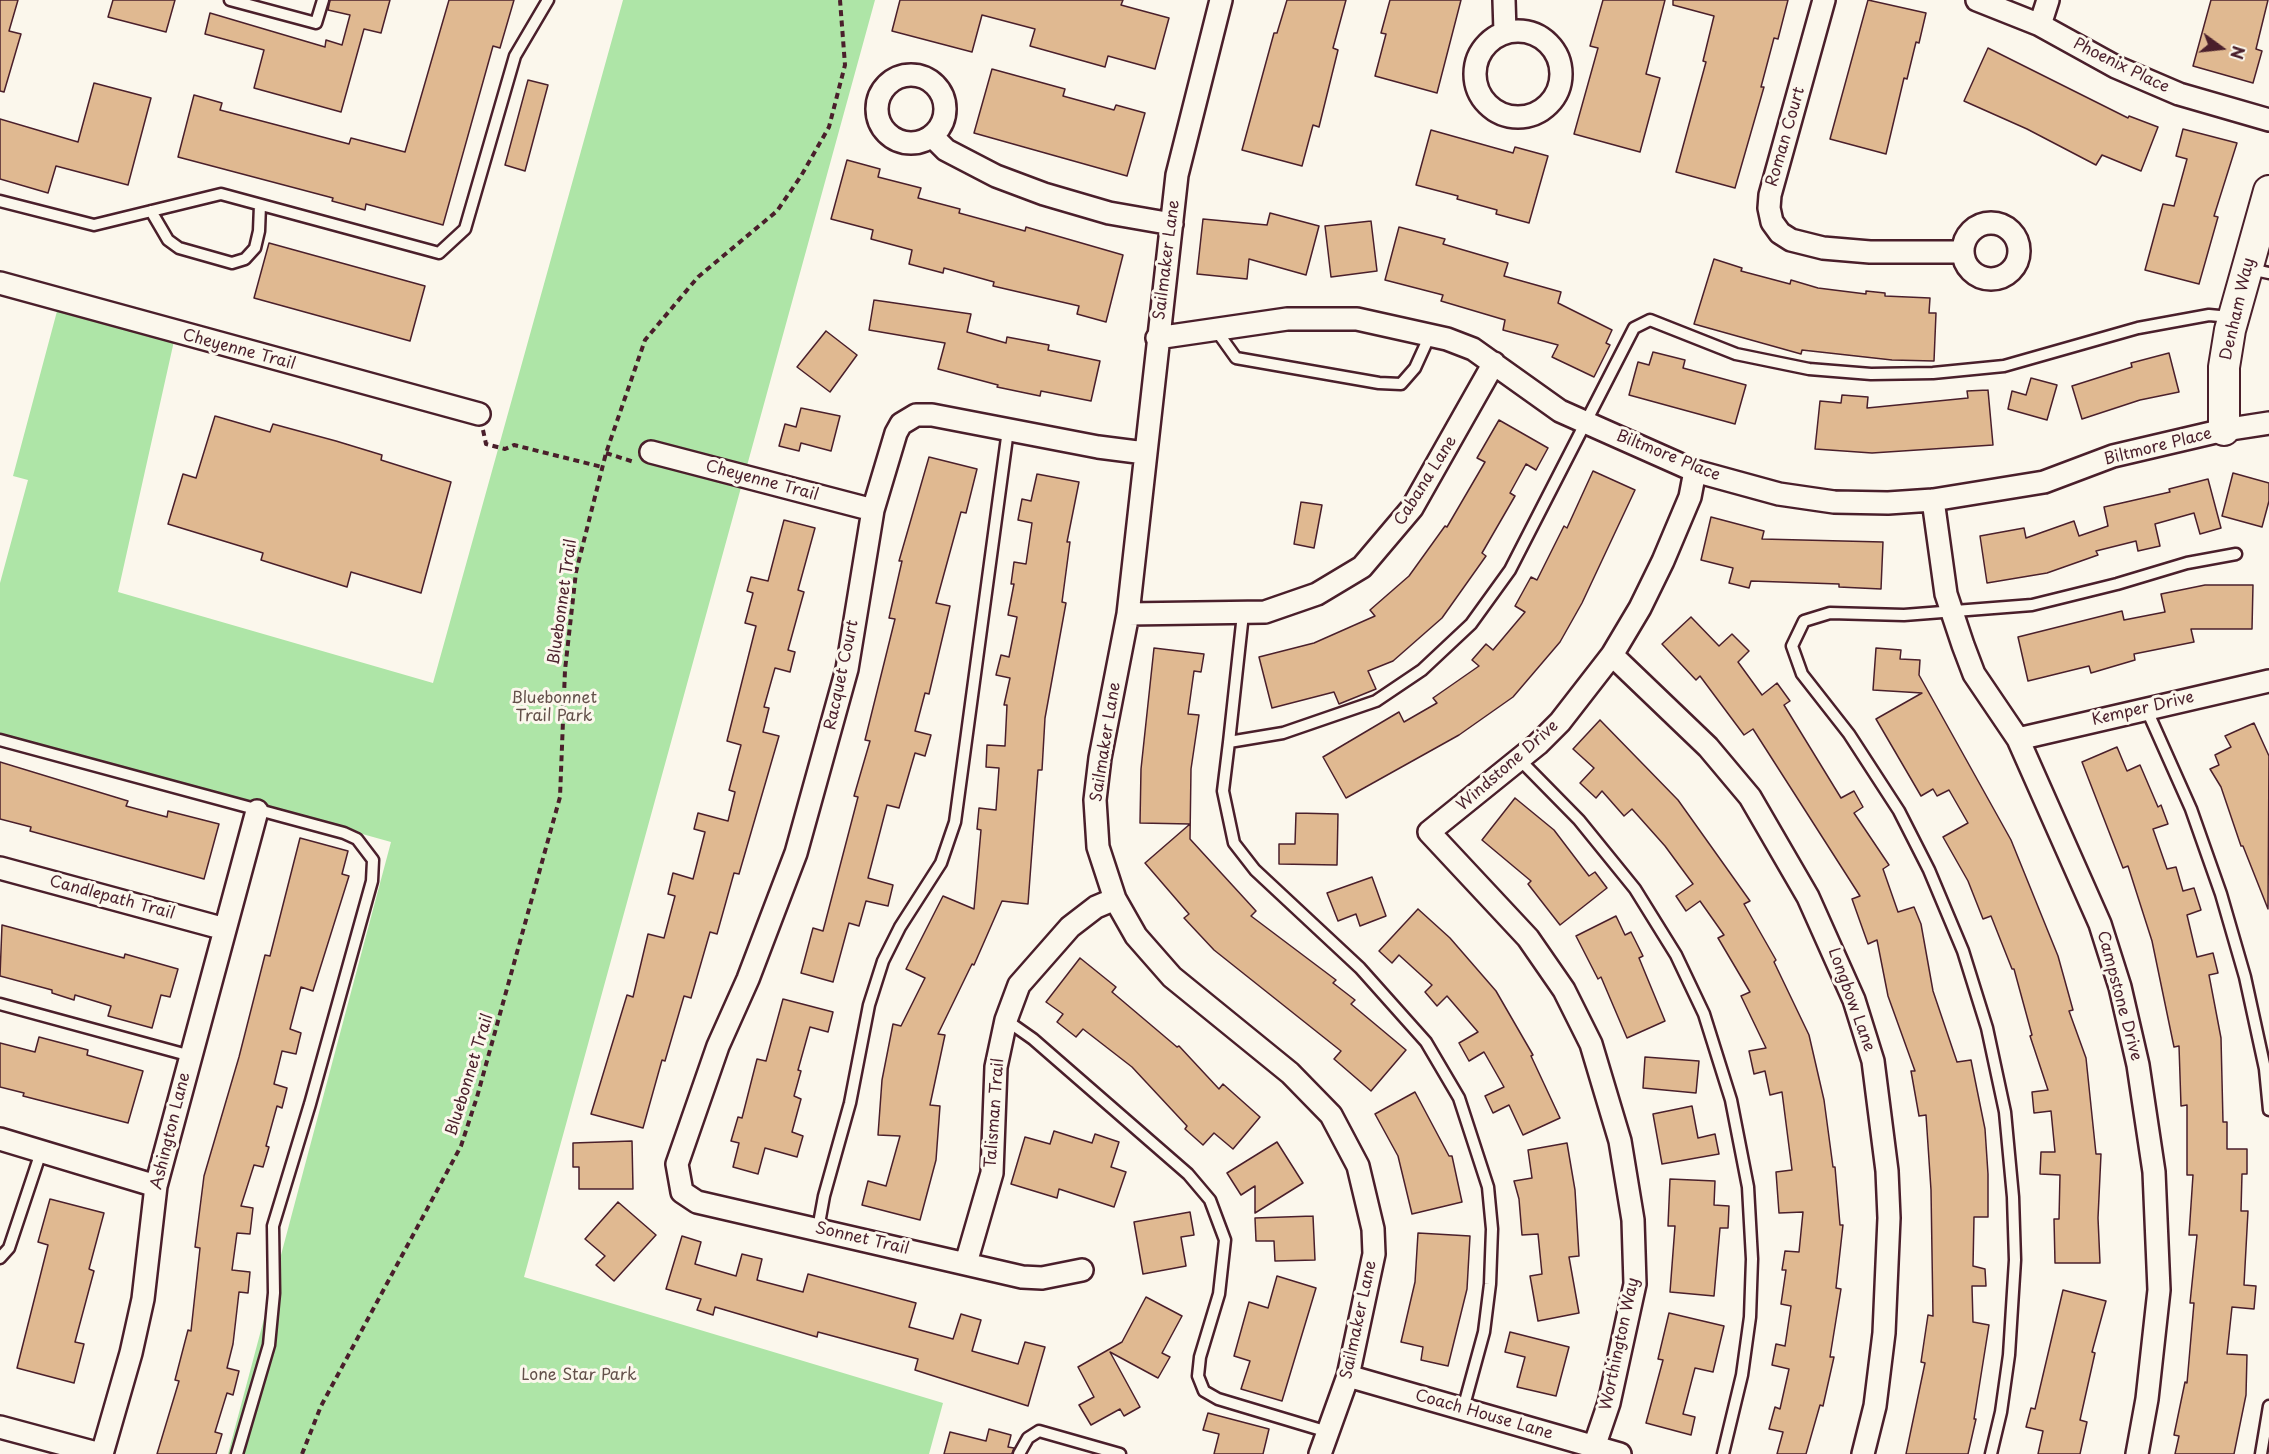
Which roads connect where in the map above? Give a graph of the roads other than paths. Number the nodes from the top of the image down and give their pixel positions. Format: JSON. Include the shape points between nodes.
{"nodes":[{"id":1,"x":230,"y":0,"type":"edge"},
{"id":2,"x":322,"y":0,"type":"edge"},
{"id":3,"x":548,"y":0,"type":"edge"},
{"id":4,"x":1221,"y":0,"type":"edge"},
{"id":5,"x":1504,"y":0,"type":"edge"},
{"id":6,"x":1824,"y":0,"type":"edge"},
{"id":7,"x":1977,"y":0,"type":"edge"},
{"id":8,"x":2048,"y":0,"type":"edge"},
{"id":9,"x":2040,"y":25,"type":"junction"},
{"id":10,"x":1505,"y":32,"type":"junction"},
{"id":11,"x":2269,"y":120,"type":"edge"},
{"id":12,"x":933,"y":137,"type":"dead end"},
{"id":13,"x":2269,"y":191,"type":"edge"},
{"id":14,"x":0,"y":201,"type":"edge"},
{"id":15,"x":260,"y":205,"type":"junction"},
{"id":16,"x":151,"y":211,"type":"junction"},
{"id":17,"x":1172,"y":224,"type":"junction"},
{"id":18,"x":1963,"y":252,"type":"dead end"},
{"id":19,"x":2258,"y":271,"type":"edge"},
{"id":20,"x":0,"y":283,"type":"edge"},
{"id":21,"x":2234,"y":318,"type":"junction"},
{"id":22,"x":1216,"y":330,"type":"junction"},
{"id":23,"x":1430,"y":335,"type":"junction"},
{"id":24,"x":1157,"y":338,"type":"junction"},
{"id":25,"x":1494,"y":363,"type":"junction"},
{"id":26,"x":479,"y":414,"type":"road end"},
{"id":27,"x":2269,"y":423,"type":"edge"},
{"id":28,"x":1587,"y":424,"type":"junction"},
{"id":29,"x":1008,"y":430,"type":"junction"},
{"id":30,"x":2224,"y":430,"type":"junction"},
{"id":31,"x":651,"y":452,"type":"dead end"},
{"id":32,"x":1145,"y":453,"type":"junction"},
{"id":33,"x":1695,"y":471,"type":"junction"},
{"id":34,"x":1933,"y":500,"type":"junction"},
{"id":35,"x":873,"y":510,"type":"junction"},
{"id":36,"x":2236,"y":554,"type":"dead end"},
{"id":37,"x":1952,"y":611,"type":"junction"},
{"id":38,"x":1128,"y":614,"type":"junction"},
{"id":39,"x":1243,"y":614,"type":"junction"},
{"id":40,"x":1612,"y":656,"type":"junction"},
{"id":41,"x":2269,"y":681,"type":"edge"},
{"id":42,"x":2145,"y":708,"type":"junction"},
{"id":43,"x":2018,"y":739,"type":"junction"},
{"id":44,"x":0,"y":740,"type":"edge"},
{"id":45,"x":1229,"y":742,"type":"junction"},
{"id":46,"x":1520,"y":760,"type":"junction"},
{"id":47,"x":257,"y":810,"type":"junction"},
{"id":48,"x":1429,"y":832,"type":"joint"},
{"id":49,"x":0,"y":868,"type":"edge"},
{"id":50,"x":1115,"y":899,"type":"junction"},
{"id":51,"x":225,"y":929,"type":"junction"},
{"id":52,"x":0,"y":1004,"type":"edge"},
{"id":53,"x":1006,"y":1020,"type":"junction"},
{"id":54,"x":191,"y":1056,"type":"junction"},
{"id":55,"x":2269,"y":1110,"type":"edge"},
{"id":56,"x":0,"y":1139,"type":"edge"},
{"id":57,"x":41,"y":1152,"type":"junction"},
{"id":58,"x":680,"y":1156,"type":"joint"},
{"id":59,"x":156,"y":1186,"type":"junction"},
{"id":60,"x":818,"y":1229,"type":"junction"},
{"id":61,"x":0,"y":1257,"type":"edge"},
{"id":62,"x":966,"y":1263,"type":"junction"},
{"id":63,"x":1082,"y":1270,"type":"dead end"},
{"id":64,"x":1348,"y":1376,"type":"junction"},
{"id":65,"x":2269,"y":1406,"type":"edge"},
{"id":66,"x":1463,"y":1409,"type":"junction"},
{"id":67,"x":0,"y":1426,"type":"edge"},
{"id":68,"x":1328,"y":1432,"type":"junction"},
{"id":69,"x":1594,"y":1447,"type":"junction"},
{"id":70,"x":101,"y":1454,"type":"edge"},
{"id":71,"x":237,"y":1454,"type":"edge"},
{"id":72,"x":1019,"y":1454,"type":"edge"},
{"id":73,"x":1120,"y":1454,"type":"edge"},
{"id":74,"x":1320,"y":1454,"type":"edge"},
{"id":75,"x":1620,"y":1454,"type":"edge"},
{"id":76,"x":1723,"y":1454,"type":"edge"},
{"id":77,"x":1863,"y":1454,"type":"edge"},
{"id":78,"x":1991,"y":1454,"type":"edge"},
{"id":79,"x":2137,"y":1454,"type":"edge"},
{"id":80,"x":2261,"y":1454,"type":"edge"}],
"edges":[{"from":1,"to":2,"type":"lane","via":[[316,23]]},
{"from":3,"to":15,"type":"lane","via":[[515,56],[465,229],[439,253]]},
{"from":4,"to":17,"type":"street","name":"Sailmaker Lane","via":[[1177,175]]},
{"from":5,"to":10,"type":"street"},
{"from":6,"to":18,"type":"street","name":"Roman Court","via":[[1770,195],[1772,222],[1791,240],[1823,248]]},
{"from":7,"to":9,"type":"street","name":"Phoenix Place"},
{"from":8,"to":9,"type":"street"},
{"from":9,"to":11,"type":"street","name":"Phoenix Place","via":[[2116,67],[2179,94]]},
{"from":10,"to":10,"type":"street","via":[[1525,31],[1543,38],[1556,52],[1561,71],[1558,90],[1547,106],[1530,115],[1511,117],[1493,110],[1480,96],[1475,77],[1478,58],[1489,42]]},
{"from":12,"to":17,"type":"street","via":[[946,150],[986,171],[1044,194],[1109,213]]},
{"from":13,"to":19,"type":"street","name":"Denham Way"},
{"from":14,"to":16,"type":"lane","via":[[94,225]]},
{"from":15,"to":16,"type":"lane","via":[[221,194]]},
{"from":15,"to":16,"type":"lane","via":[[260,231],[255,248],[245,259],[232,264],[179,248],[168,240]]},
{"from":17,"to":24,"type":"street","name":"Sailmaker Lane"},
{"from":19,"to":21,"type":"street","name":"Denham Way"},
{"from":20,"to":26,"type":"street","name":"Cheyenne Trail"},
{"from":21,"to":28,"type":"lane","via":[[2209,315],[2138,328],[2004,366],[1881,374],[1809,369],[1736,354],[1650,320],[1634,328]]},
{"from":21,"to":30,"type":"street","name":"Denham Way","via":[[2224,367]]},
{"from":22,"to":23,"type":"street","name":"Biltmore Place","via":[[1287,319],[1358,319]]},
{"from":22,"to":23,"type":"lane","via":[[1236,358],[1401,384],[1415,368]]},
{"from":22,"to":24,"type":"street","name":"Biltmore Place"},
{"from":23,"to":25,"type":"street","name":"Biltmore Place","via":[[1473,349]]},
{"from":24,"to":32,"type":"street","name":"Sailmaker Lane"},
{"from":25,"to":28,"type":"street","name":"Biltmore Place","via":[[1560,411]]},
{"from":25,"to":39,"type":"street","name":"Cabana Lane","via":[[1412,508],[1362,567],[1317,594],[1265,612]]},
{"from":27,"to":30,"type":"street","name":"Biltmore Place"},
{"from":28,"to":33,"type":"street","name":"Biltmore Place","via":[[1652,449]]},
{"from":28,"to":45,"type":"lane","via":[[1510,570],[1471,624],[1422,670],[1376,701],[1283,733]]},
{"from":29,"to":32,"type":"street","name":"Racquet Court"},
{"from":29,"to":35,"type":"street","name":"Racquet Court","via":[[932,415],[908,418],[896,433]]},
{"from":29,"to":60,"type":"lane","via":[[955,822],[941,863],[900,927],[869,1005],[850,1103]]},
{"from":30,"to":34,"type":"street","name":"Biltmore Place","via":[[2113,456],[2044,482]]},
{"from":31,"to":35,"type":"street","name":"Cheyenne Trail"},
{"from":32,"to":38,"type":"street","name":"Sailmaker Lane"},
{"from":33,"to":34,"type":"street","name":"Biltmore Place","via":[[1810,499],[1887,503]]},
{"from":33,"to":40,"type":"street","name":"Windstone Drive","via":[[1690,497],[1663,561]]},
{"from":34,"to":37,"type":"street","name":"Campstone Drive","via":[[1938,547]]},
{"from":35,"to":58,"type":"street","name":"Racquet Court","via":[[847,669],[800,841],[718,1046]]},
{"from":36,"to":37,"type":"lane","via":[[2187,562],[2032,605]]},
{"from":37,"to":43,"type":"street","name":"Campstone Drive","via":[[1974,674]]},
{"from":37,"to":78,"type":"lane","via":[[1904,615],[1830,613],[1804,621],[1792,646],[1802,674],[1849,734],[1899,811],[1963,951],[1987,1028],[2005,1112],[2015,1260],[2009,1355]]},
{"from":38,"to":39,"type":"street","name":"Cabana Lane"},
{"from":38,"to":50,"type":"street","name":"Sailmaker Lane","via":[[1095,800],[1098,847]]},
{"from":39,"to":45,"type":"lane"},
{"from":40,"to":46,"type":"street","name":"Windstone Drive","via":[[1560,722]]},
{"from":40,"to":77,"type":"street","name":"Longbow Lane","via":[[1708,747],[1750,797],[1808,897],[1854,1000],[1873,1061],[1889,1218],[1884,1333],[1875,1406]]},
{"from":41,"to":42,"type":"street","name":"Kemper Drive"},
{"from":42,"to":43,"type":"street","name":"Kemper Drive"},
{"from":42,"to":55,"type":"lane","via":[[2191,809],[2221,894],[2265,1069]]},
{"from":43,"to":79,"type":"street","name":"Campstone Drive","via":[[2100,924],[2120,987],[2149,1126],[2159,1290]]},
{"from":44,"to":47,"type":"lane"},
{"from":45,"to":66,"type":"lane","via":[[1223,791],[1234,843],[1255,870],[1360,968],[1426,1042],[1459,1098],[1488,1187],[1492,1229],[1484,1332]]},
{"from":46,"to":48,"type":"street","name":"Windstone Drive"},
{"from":46,"to":76,"type":"lane","via":[[1579,820],[1635,889],[1676,955],[1704,1014],[1731,1100],[1748,1187],[1752,1259],[1742,1375]]},
{"from":47,"to":51,"type":"street","name":"Ashington Lane"},
{"from":47,"to":71,"type":"lane","via":[[344,833],[357,839],[373,860],[372,881],[273,1227],[274,1293],[269,1345]]},
{"from":48,"to":69,"type":"street","name":"Worthington Way","via":[[1528,938],[1564,990],[1591,1044],[1620,1141],[1633,1220],[1635,1284],[1609,1403]]},
{"from":49,"to":51,"type":"street","name":"Candlepath Trail"},
{"from":50,"to":53,"type":"street","name":"Talisman Trail","via":[[1096,907],[1049,948],[1019,985]]},
{"from":50,"to":64,"type":"street","name":"Sailmaker Lane","via":[[1152,957],[1290,1073],[1331,1116],[1346,1141],[1358,1166],[1373,1229],[1374,1254]]},
{"from":51,"to":54,"type":"street","name":"Ashington Lane"},
{"from":52,"to":54,"type":"lane"},
{"from":53,"to":62,"type":"street","name":"Talisman Trail","via":[[996,1067],[992,1173]]},
{"from":53,"to":68,"type":"lane","via":[[1188,1174],[1210,1200],[1225,1240],[1219,1294],[1200,1357],[1198,1376],[1204,1391],[1218,1399]]},
{"from":54,"to":59,"type":"street","name":"Ashington Lane"},
{"from":56,"to":57,"type":"street"},
{"from":57,"to":59,"type":"street"},
{"from":57,"to":61,"type":"lane","via":[[9,1248]]},
{"from":58,"to":60,"type":"street","name":"Sonnet Trail","via":[[676,1172],[687,1198]]},
{"from":59,"to":70,"type":"street","name":"Ashington Lane","via":[[143,1299]]},
{"from":60,"to":62,"type":"street","name":"Sonnet Trail"},
{"from":62,"to":63,"type":"street","name":"Sonnet Trail","via":[[1022,1277],[1042,1278]]},
{"from":64,"to":66,"type":"street","name":"Coach House Lane"},
{"from":64,"to":68,"type":"street","name":"Sailmaker Lane"},
{"from":65,"to":80,"type":"lane"},
{"from":66,"to":69,"type":"street","name":"Coach House Lane"},
{"from":67,"to":70,"type":"street"},
{"from":68,"to":74,"type":"street","name":"Sailmaker Lane"},
{"from":69,"to":75,"type":"street","name":"Coach House Lane"},
{"from":72,"to":73,"type":"lane","via":[[1028,1438],[1039,1431]]}]}
